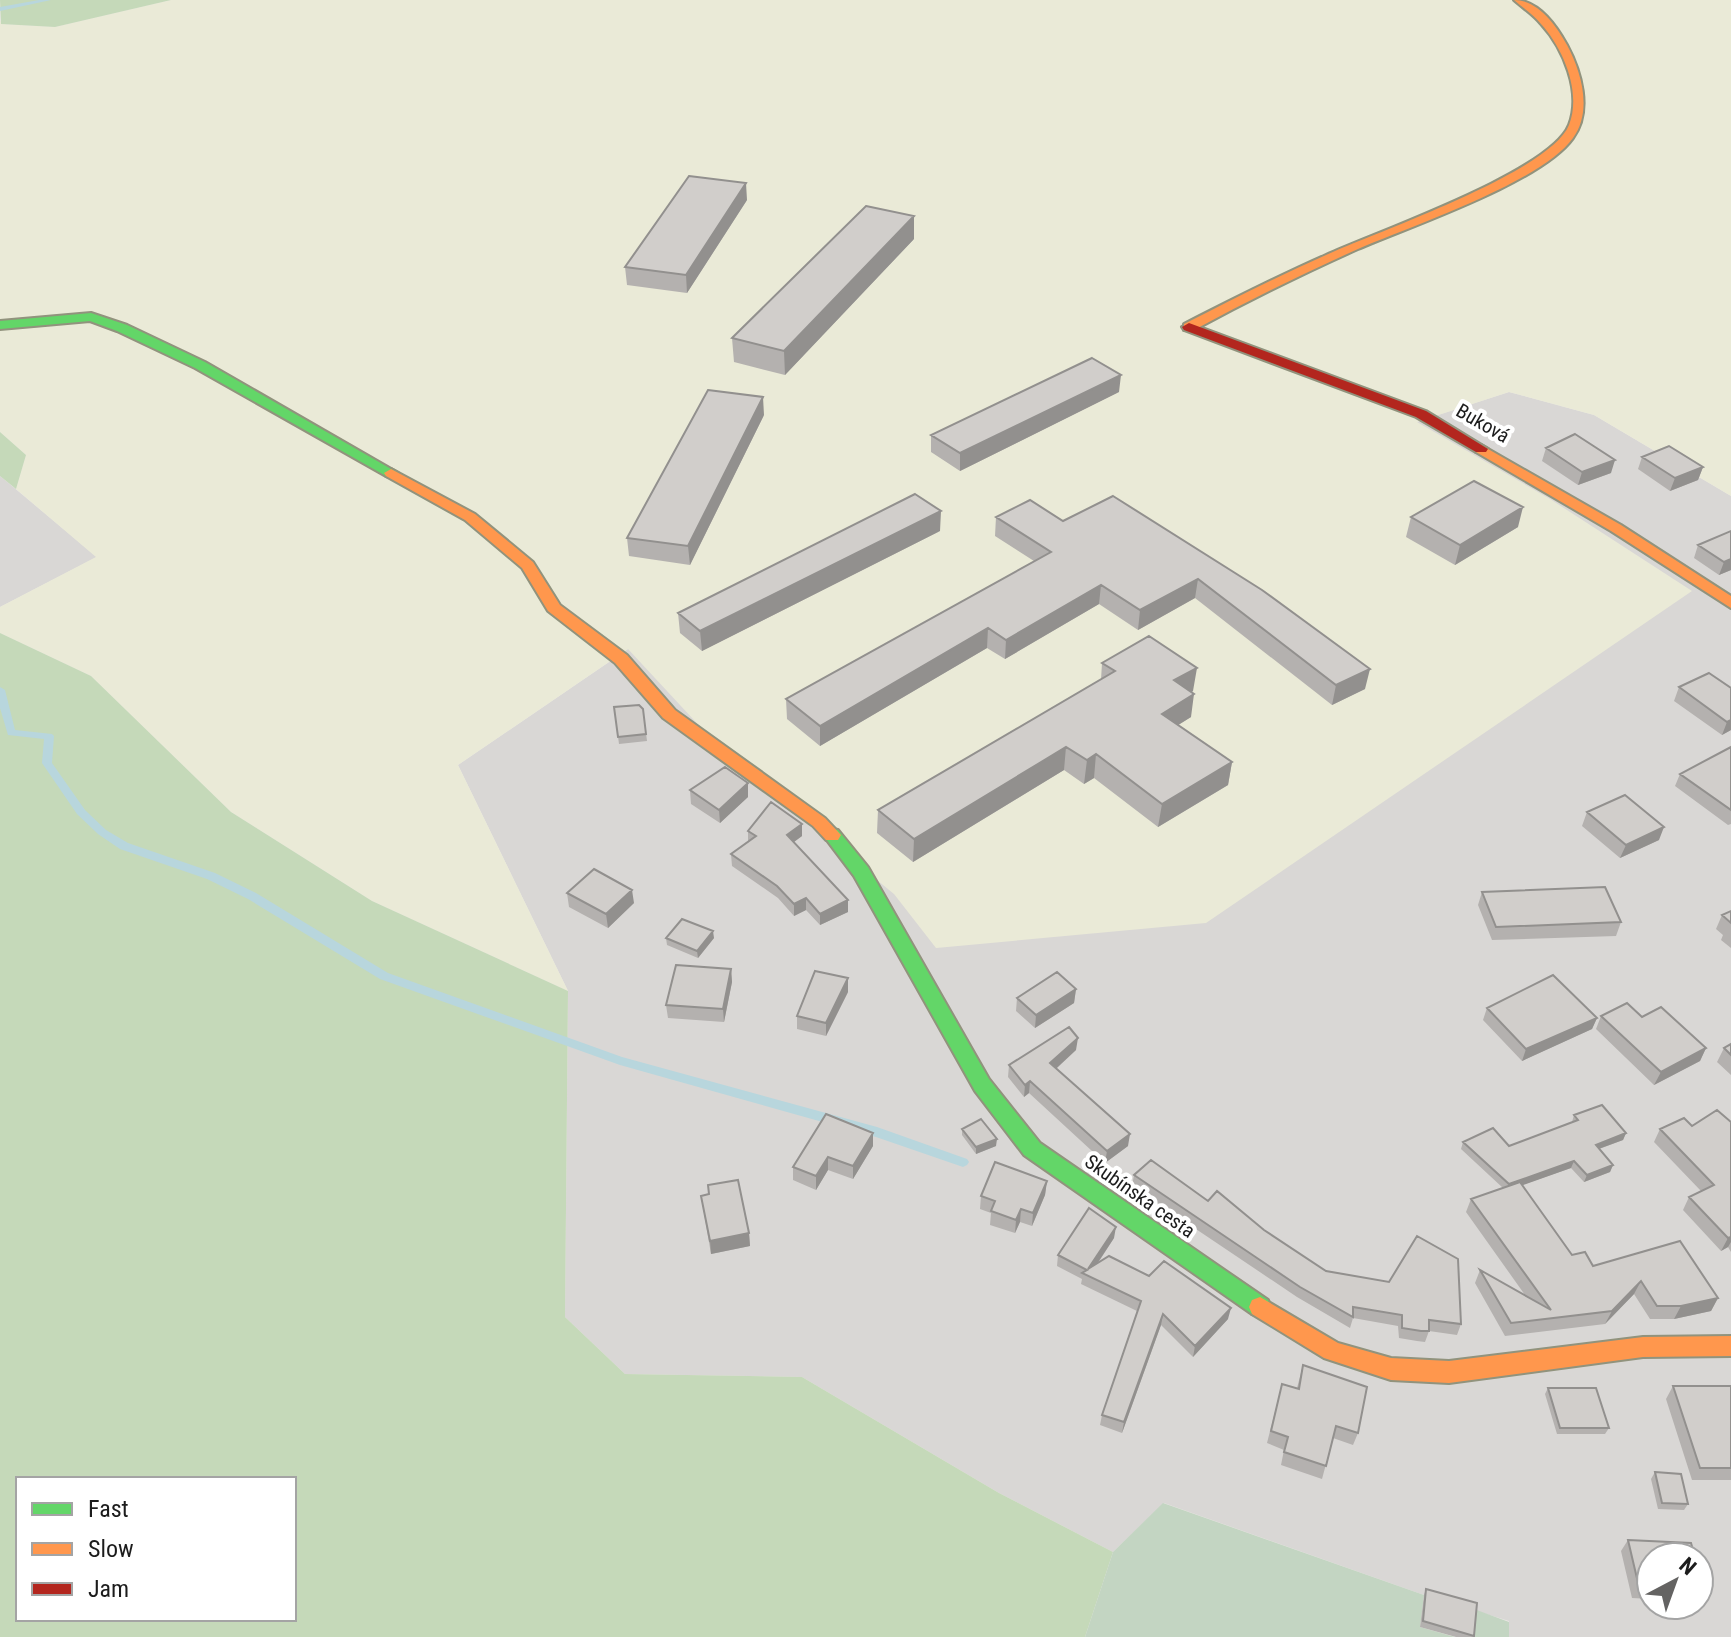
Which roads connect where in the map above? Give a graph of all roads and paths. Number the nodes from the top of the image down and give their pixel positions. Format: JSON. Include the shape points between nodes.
{"nodes":[{"id":1,"x":1519,"y":0,"type":"edge"},
{"id":2,"x":0,"y":325,"type":"edge"},
{"id":3,"x":1731,"y":603,"type":"edge"},
{"id":4,"x":1731,"y":1346,"type":"edge"}],
"edges":[{"from":1,"to":3,"type":"street","name":"Buková","via":[[1551,30],[1569,68],[1579,114],[1571,134],[1523,171],[1312,264],[1189,327],[1421,414],[1616,528]]},
{"from":2,"to":4,"type":"street","name":"Skubínska cesta","via":[[91,317],[122,328],[200,365],[431,493],[503,540],[528,565],[554,608],[603,643],[669,714],[785,796],[844,847],[982,1085],[1032,1149],[1332,1351],[1391,1369],[1449,1372],[1643,1347]]}]}
